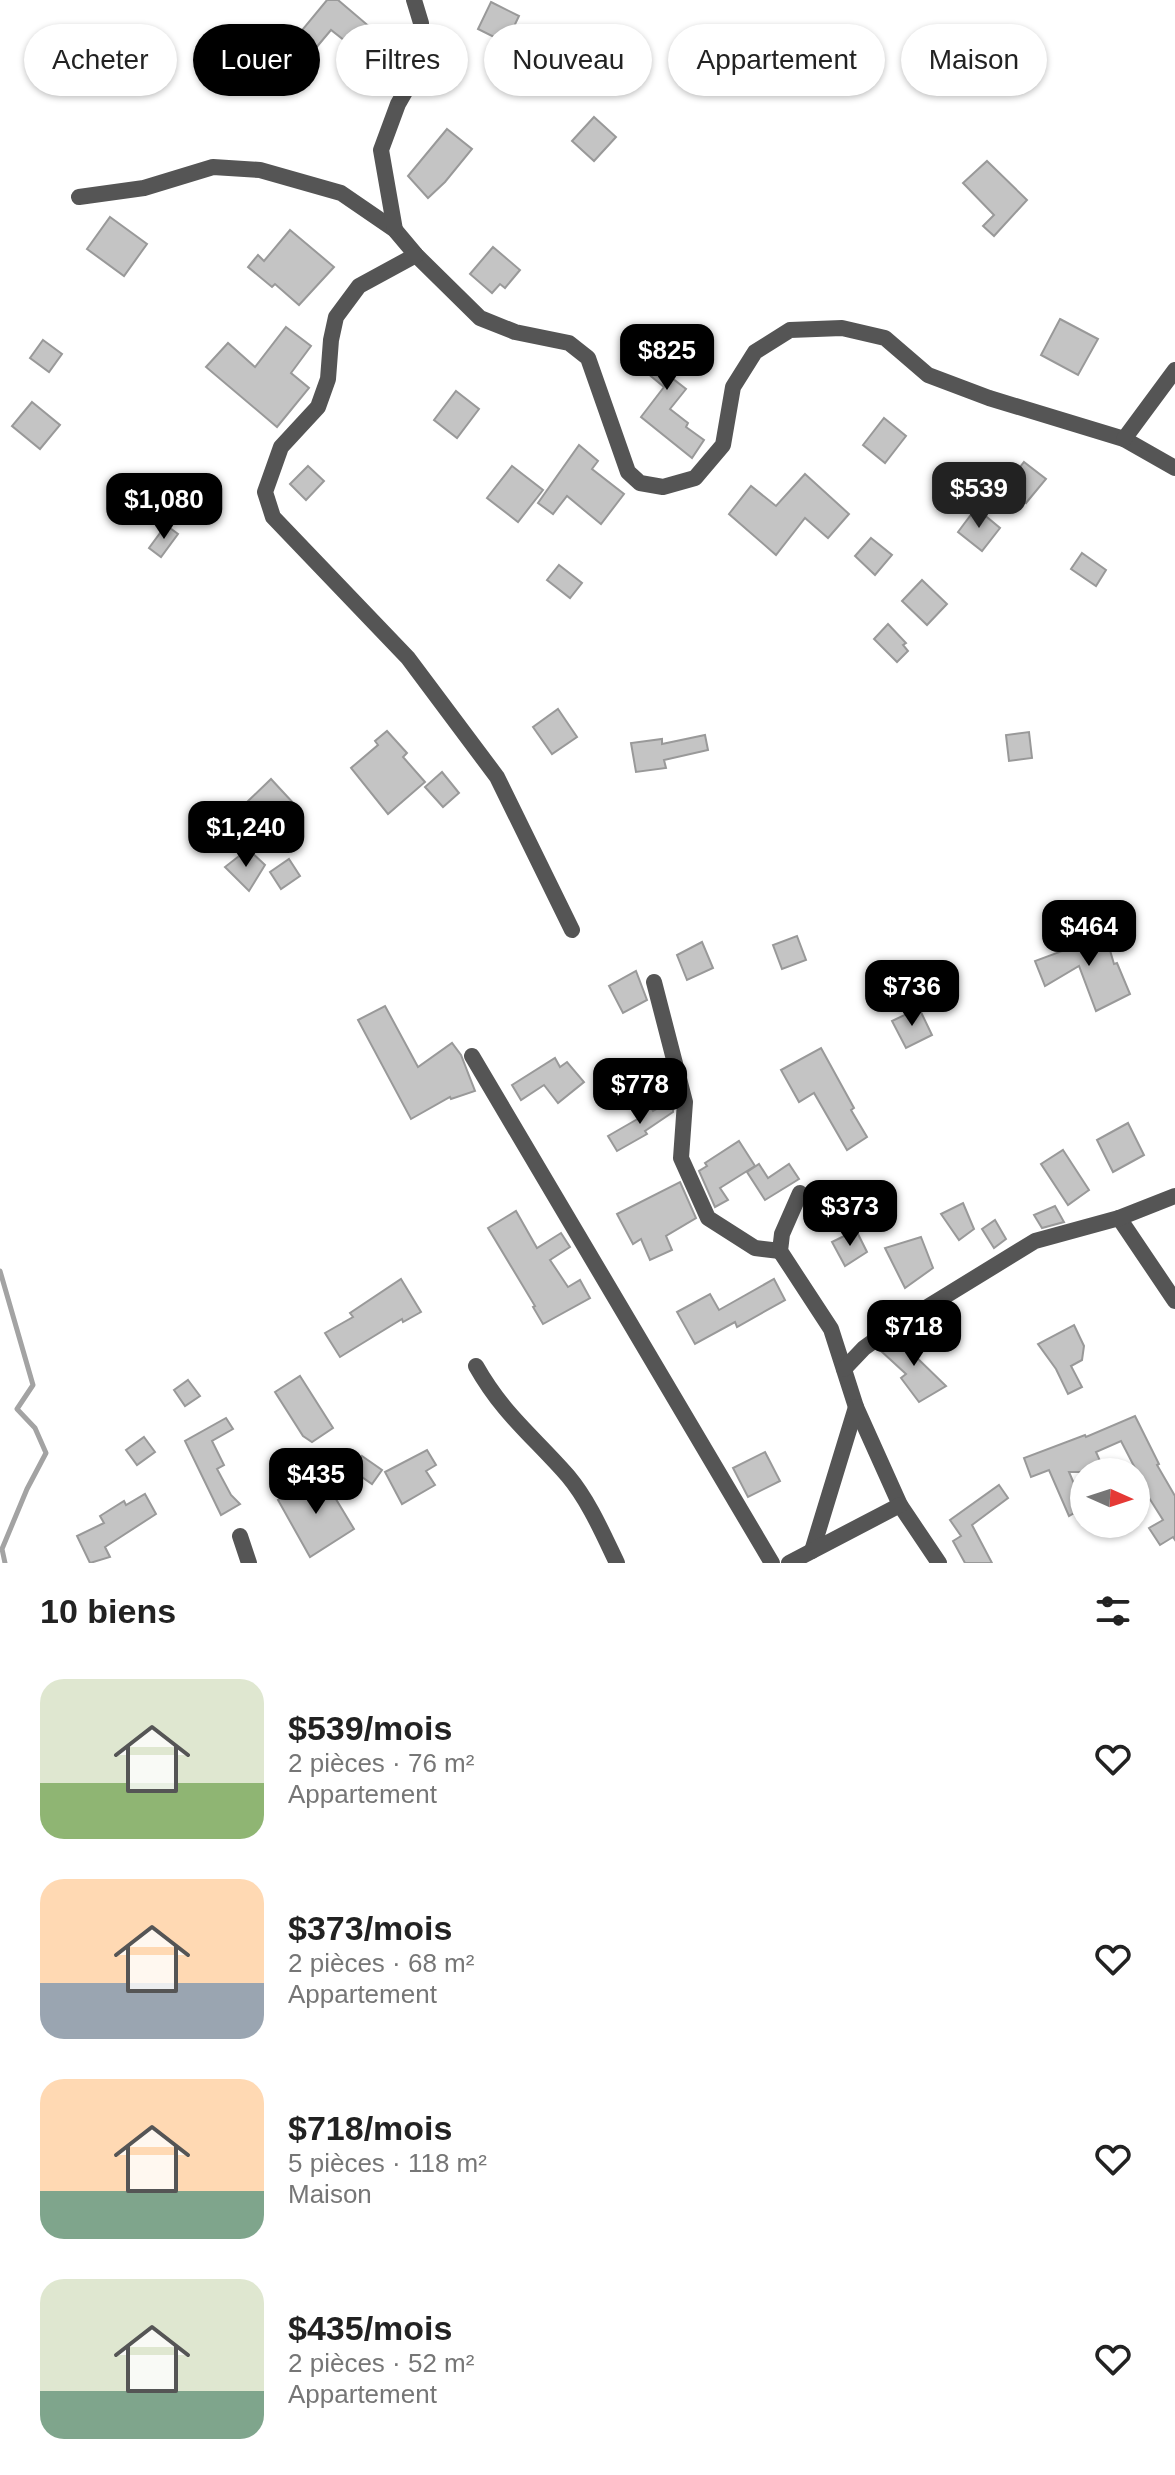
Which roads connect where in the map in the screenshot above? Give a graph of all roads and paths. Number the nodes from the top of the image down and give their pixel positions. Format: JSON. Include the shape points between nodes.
{"nodes":[{"id":1,"x":414,"y":0,"type":"edge"},
{"id":2,"x":79,"y":197,"type":"dead end"},
{"id":3,"x":395,"y":230,"type":"junction"},
{"id":4,"x":416,"y":255,"type":"junction"},
{"id":5,"x":1175,"y":370,"type":"edge"},
{"id":6,"x":1124,"y":439,"type":"junction"},
{"id":7,"x":1175,"y":468,"type":"edge"},
{"id":8,"x":572,"y":930,"type":"dead end"},
{"id":9,"x":654,"y":982,"type":"dead end"},
{"id":10,"x":472,"y":1056,"type":"dead end"},
{"id":11,"x":800,"y":1193,"type":"dead end"},
{"id":12,"x":1175,"y":1196,"type":"edge"},
{"id":13,"x":1119,"y":1218,"type":"junction"},
{"id":14,"x":780,"y":1251,"type":"junction"},
{"id":15,"x":1175,"y":1301,"type":"edge"},
{"id":16,"x":476,"y":1366,"type":"dead end"},
{"id":17,"x":844,"y":1369,"type":"junction"},
{"id":18,"x":856,"y":1407,"type":"junction"},
{"id":19,"x":900,"y":1505,"type":"junction"},
{"id":20,"x":240,"y":1536,"type":"dead end"},
{"id":21,"x":812,"y":1551,"type":"junction"},
{"id":22,"x":249,"y":1563,"type":"edge"},
{"id":23,"x":617,"y":1563,"type":"edge"},
{"id":24,"x":772,"y":1563,"type":"edge"},
{"id":25,"x":789,"y":1563,"type":"edge"},
{"id":26,"x":939,"y":1563,"type":"edge"}],
"edges":[{"from":1,"to":3,"type":"street","via":[[421,23],[421,64],[381,150]]},
{"from":2,"to":3,"type":"street","via":[[144,188],[213,167],[260,170],[341,193]]},
{"from":3,"to":4,"type":"street"},
{"from":4,"to":6,"type":"street","via":[[480,318],[515,332],[569,343],[588,358],[628,472],[640,483],[663,487],[695,478],[723,445],[733,387],[755,352],[790,330],[842,328],[885,338],[928,375]]},
{"from":4,"to":8,"type":"street","via":[[359,286],[336,317],[328,379],[318,407],[281,447],[265,492],[268,506],[408,658],[497,777]]},
{"from":5,"to":6,"type":"street"},
{"from":6,"to":7,"type":"street"},
{"from":9,"to":14,"type":"street","via":[[685,1102],[681,1158],[708,1218],[755,1248]]},
{"from":10,"to":24,"type":"street"},
{"from":11,"to":14,"type":"street"},
{"from":12,"to":13,"type":"street"},
{"from":13,"to":15,"type":"street"},
{"from":13,"to":17,"type":"street","via":[[1035,1241],[885,1333]]},
{"from":14,"to":17,"type":"street","via":[[831,1329]]},
{"from":16,"to":23,"type":"street","via":[[511,1419],[570,1478]]},
{"from":17,"to":18,"type":"street"},
{"from":18,"to":19,"type":"street"},
{"from":18,"to":21,"type":"street"},
{"from":19,"to":21,"type":"street"},
{"from":19,"to":26,"type":"street"},
{"from":20,"to":22,"type":"street"},
{"from":21,"to":25,"type":"street"}]}
